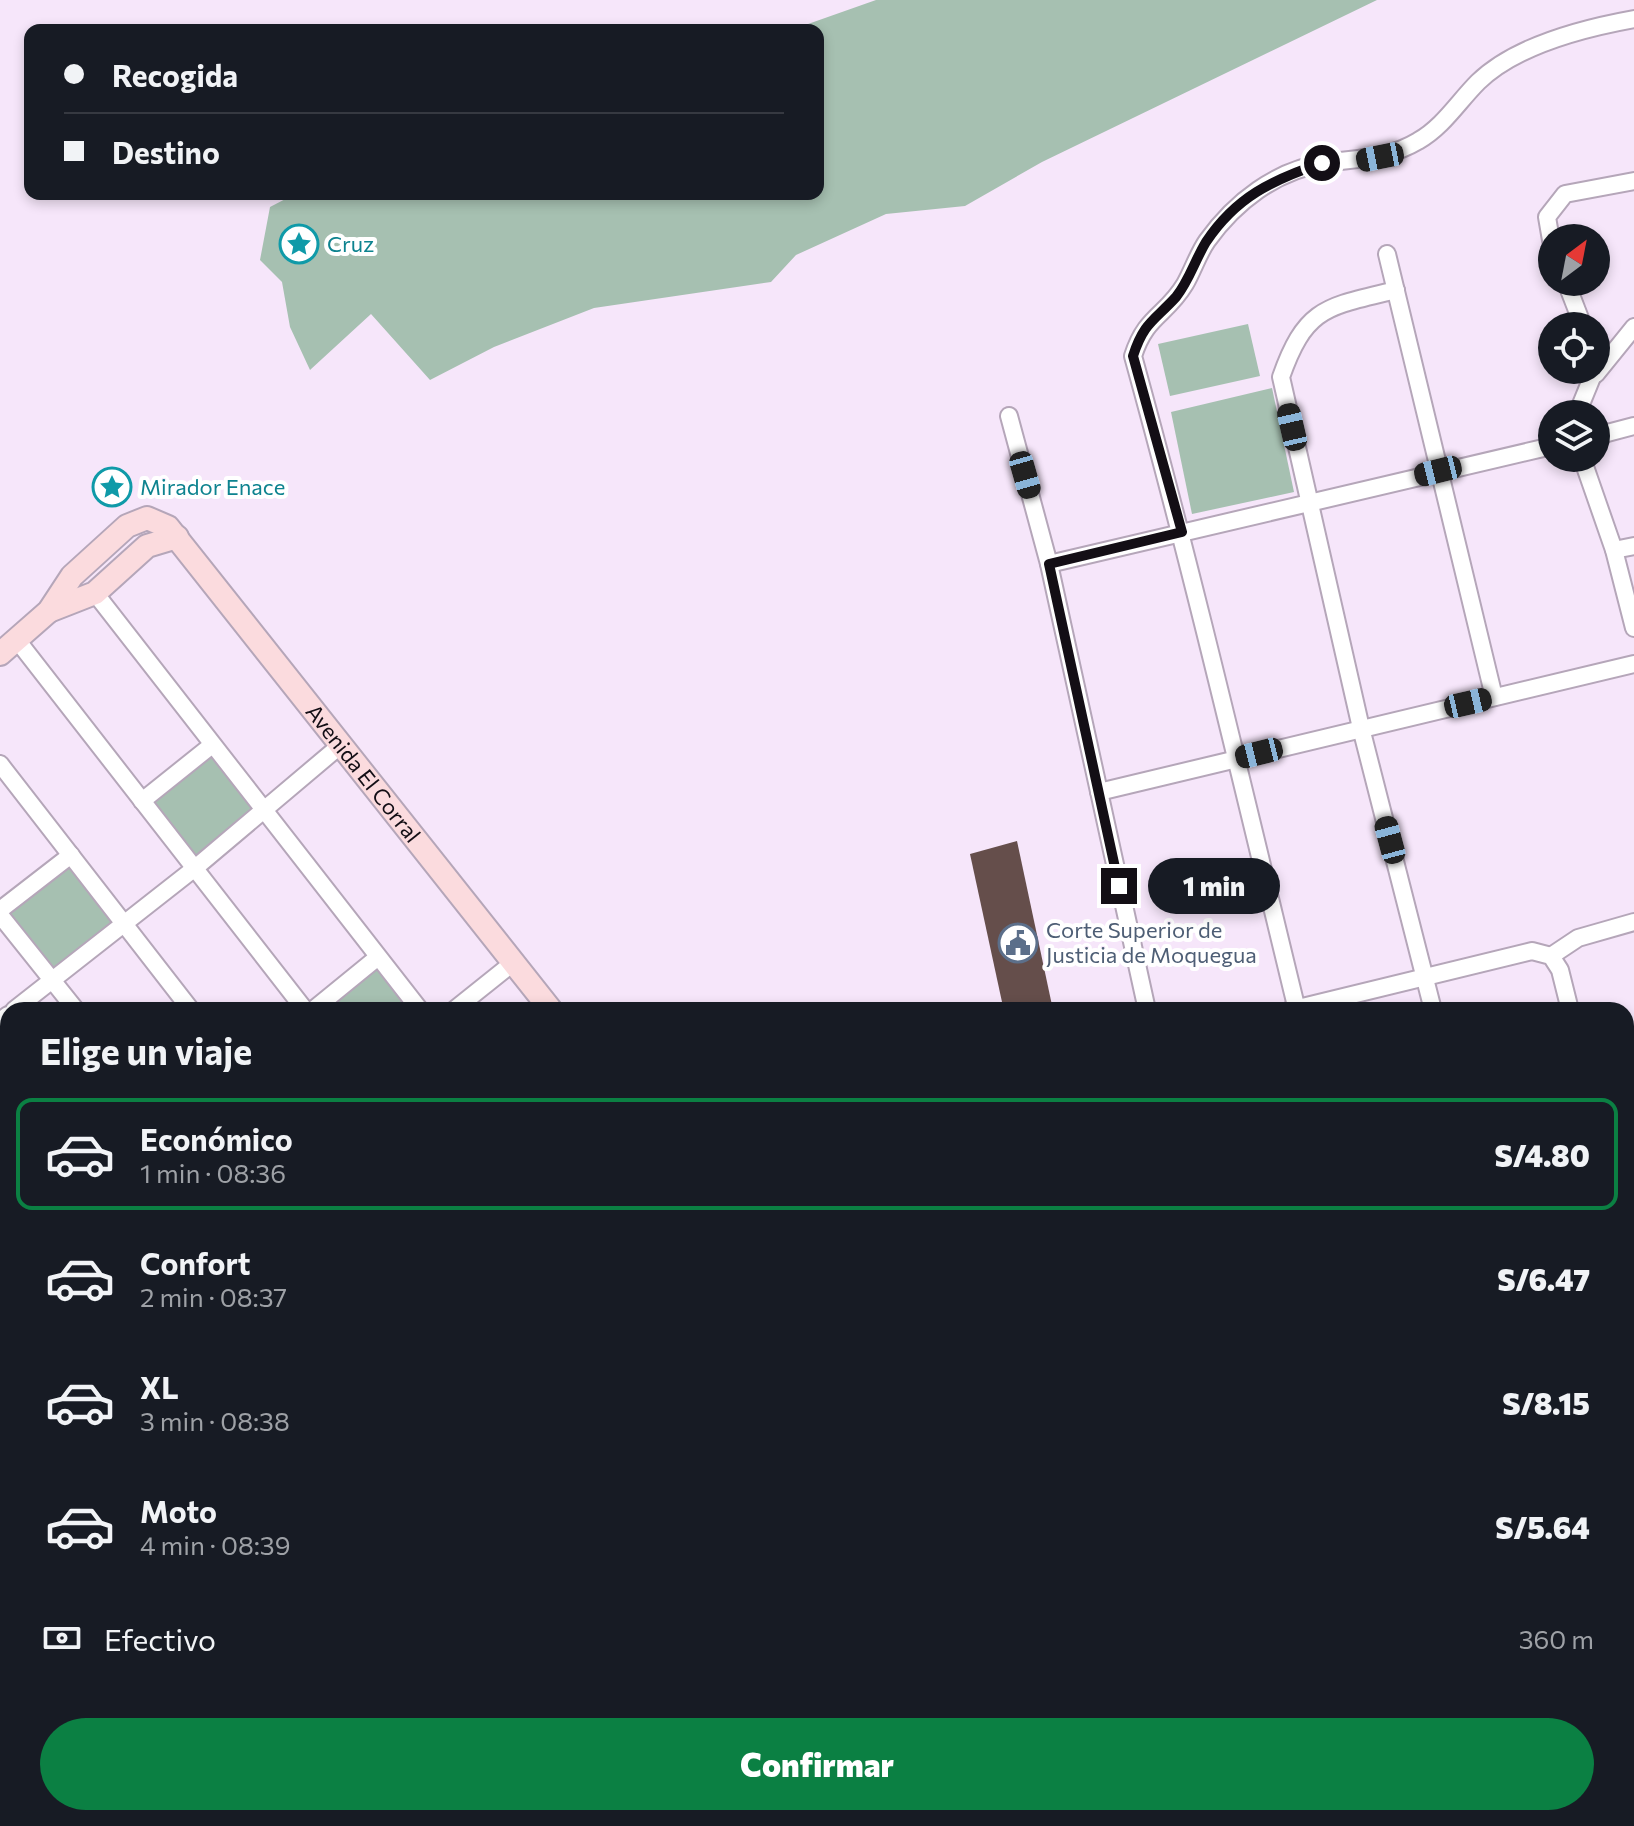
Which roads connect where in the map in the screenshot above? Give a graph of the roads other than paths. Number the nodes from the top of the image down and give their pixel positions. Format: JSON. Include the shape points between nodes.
{"nodes":[{"id":1,"x":1634,"y":19,"type":"edge"},
{"id":2,"x":1634,"y":181,"type":"edge"},
{"id":3,"x":1548,"y":224,"type":"edge"},
{"id":4,"x":1387,"y":254,"type":"dead end"},
{"id":5,"x":1396,"y":290,"type":"junction"},
{"id":6,"x":1634,"y":327,"type":"edge"},
{"id":7,"x":1610,"y":355,"type":"edge"},
{"id":8,"x":1009,"y":416,"type":"dead end"},
{"id":9,"x":1634,"y":426,"type":"edge"},
{"id":10,"x":1610,"y":432,"type":"edge"},
{"id":11,"x":1538,"y":449,"type":"edge"},
{"id":12,"x":1438,"y":471,"type":"junction"},
{"id":13,"x":1587,"y":472,"type":"edge"},
{"id":14,"x":1309,"y":502,"type":"junction"},
{"id":15,"x":1182,"y":532,"type":"junction"},
{"id":16,"x":177,"y":537,"type":"junction"},
{"id":17,"x":1634,"y":546,"type":"edge"},
{"id":18,"x":1614,"y":550,"type":"junction"},
{"id":19,"x":1049,"y":564,"type":"junction"},
{"id":20,"x":95,"y":593,"type":"junction"},
{"id":21,"x":49,"y":611,"type":"junction"},
{"id":22,"x":1634,"y":628,"type":"edge"},
{"id":23,"x":8,"y":647,"type":"edge"},
{"id":24,"x":1634,"y":664,"type":"edge"},
{"id":25,"x":1494,"y":697,"type":"junction"},
{"id":26,"x":1361,"y":728,"type":"junction"},
{"id":27,"x":342,"y":744,"type":"junction"},
{"id":28,"x":212,"y":745,"type":"junction"},
{"id":29,"x":1234,"y":760,"type":"junction"},
{"id":30,"x":0,"y":764,"type":"edge"},
{"id":31,"x":1099,"y":792,"type":"junction"},
{"id":32,"x":142,"y":801,"type":"junction"},
{"id":33,"x":262,"y":811,"type":"junction"},
{"id":34,"x":71,"y":855,"type":"junction"},
{"id":35,"x":195,"y":868,"type":"junction"},
{"id":36,"x":0,"y":913,"type":"edge"},
{"id":37,"x":1634,"y":922,"type":"edge"},
{"id":38,"x":125,"y":923,"type":"junction"},
{"id":39,"x":1551,"y":956,"type":"junction"},
{"id":40,"x":378,"y":957,"type":"junction"},
{"id":41,"x":514,"y":962,"type":"junction"},
{"id":42,"x":1426,"y":979,"type":"junction"},
{"id":43,"x":53,"y":980,"type":"junction"},
{"id":44,"x":24,"y":1002,"type":"edge"},
{"id":45,"x":70,"y":1002,"type":"edge"},
{"id":46,"x":185,"y":1002,"type":"edge"},
{"id":47,"x":299,"y":1002,"type":"edge"},
{"id":48,"x":323,"y":1002,"type":"edge"},
{"id":49,"x":414,"y":1002,"type":"edge"},
{"id":50,"x":464,"y":1002,"type":"edge"},
{"id":51,"x":545,"y":1002,"type":"edge"},
{"id":52,"x":1145,"y":1002,"type":"edge"},
{"id":53,"x":1293,"y":1002,"type":"edge"},
{"id":54,"x":1329,"y":1002,"type":"edge"},
{"id":55,"x":1431,"y":1002,"type":"edge"},
{"id":56,"x":1568,"y":1002,"type":"edge"}],
"edges":[{"from":1,"to":15,"type":"street","via":[[1558,39],[1512,59],[1480,80],[1423,139],[1396,153],[1322,163],[1274,179],[1233,209],[1206,242],[1176,297],[1141,331],[1133,356]]},
{"from":2,"to":3,"type":"street","via":[[1565,194],[1547,217]]},
{"from":4,"to":5,"type":"street"},
{"from":5,"to":12,"type":"street"},
{"from":5,"to":14,"type":"street","via":[[1320,311],[1302,328],[1289,352],[1281,377]]},
{"from":6,"to":7,"type":"street"},
{"from":8,"to":19,"type":"street"},
{"from":9,"to":10,"type":"street"},
{"from":11,"to":12,"type":"street"},
{"from":12,"to":14,"type":"street"},
{"from":12,"to":25,"type":"street"},
{"from":13,"to":18,"type":"street"},
{"from":14,"to":15,"type":"street"},
{"from":14,"to":26,"type":"street"},
{"from":15,"to":19,"type":"street"},
{"from":15,"to":29,"type":"street"},
{"from":16,"to":20,"type":"street","via":[[147,546]]},
{"from":16,"to":21,"type":"street","via":[[157,521],[137,521],[72,576]]},
{"from":16,"to":27,"type":"street","name":"Avenida El Corral"},
{"from":17,"to":18,"type":"street"},
{"from":18,"to":22,"type":"street"},
{"from":19,"to":31,"type":"street"},
{"from":20,"to":21,"type":"street"},
{"from":20,"to":28,"type":"street"},
{"from":21,"to":23,"type":"street"},
{"from":23,"to":32,"type":"street"},
{"from":24,"to":25,"type":"street"},
{"from":25,"to":26,"type":"street"},
{"from":26,"to":29,"type":"street"},
{"from":26,"to":42,"type":"street"},
{"from":27,"to":33,"type":"street"},
{"from":27,"to":41,"type":"street","name":"Avenida El Corral"},
{"from":28,"to":32,"type":"street"},
{"from":28,"to":33,"type":"street"},
{"from":29,"to":31,"type":"street"},
{"from":29,"to":53,"type":"street"},
{"from":30,"to":34,"type":"street"},
{"from":31,"to":52,"type":"street"},
{"from":32,"to":35,"type":"street"},
{"from":33,"to":35,"type":"street"},
{"from":33,"to":40,"type":"street"},
{"from":34,"to":36,"type":"street"},
{"from":34,"to":38,"type":"street"},
{"from":35,"to":38,"type":"street"},
{"from":35,"to":47,"type":"street"},
{"from":36,"to":43,"type":"street"},
{"from":37,"to":39,"type":"street","via":[[1578,938]]},
{"from":38,"to":43,"type":"street"},
{"from":38,"to":46,"type":"street"},
{"from":39,"to":42,"type":"street","via":[[1532,951]]},
{"from":39,"to":56,"type":"street"},
{"from":40,"to":48,"type":"street"},
{"from":40,"to":49,"type":"street"},
{"from":41,"to":50,"type":"street"},
{"from":41,"to":51,"type":"street","name":"Avenida El Corral"},
{"from":42,"to":54,"type":"street"},
{"from":42,"to":55,"type":"street"},
{"from":43,"to":44,"type":"street"},
{"from":43,"to":45,"type":"street"}]}
